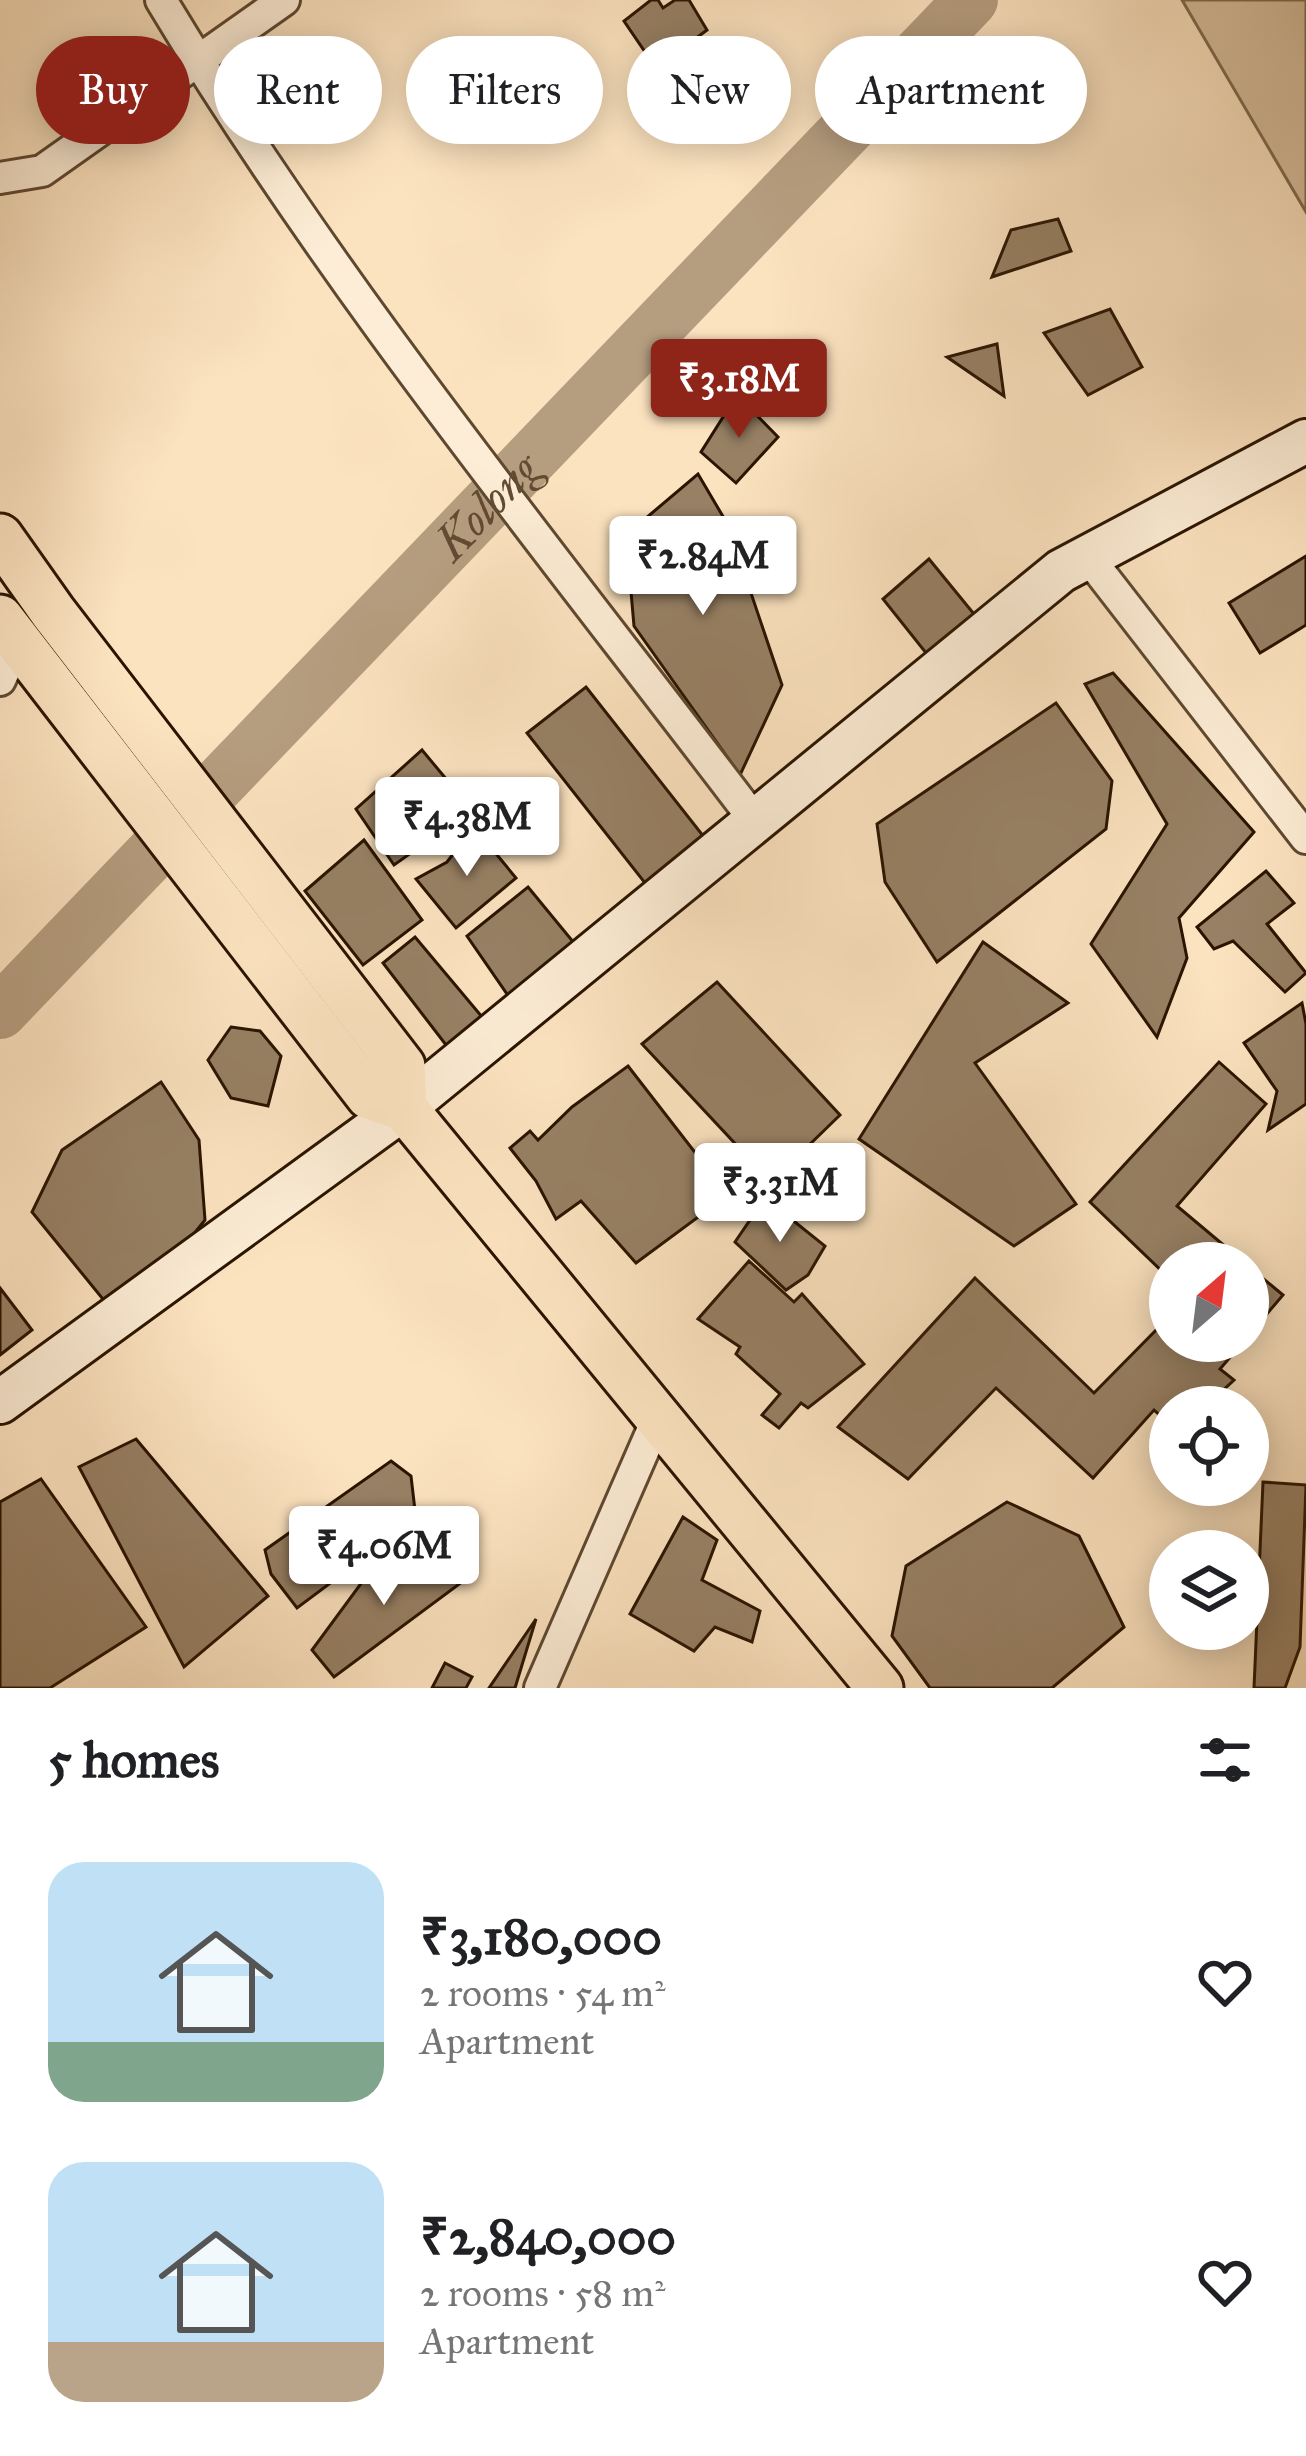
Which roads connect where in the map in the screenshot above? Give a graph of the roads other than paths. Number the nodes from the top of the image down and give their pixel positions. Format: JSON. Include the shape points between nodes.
{"nodes":[{"id":1,"x":161,"y":0,"type":"edge"},
{"id":2,"x":284,"y":0,"type":"edge"},
{"id":3,"x":196,"y":59,"type":"junction"},
{"id":4,"x":0,"y":178,"type":"edge"},
{"id":5,"x":1306,"y":441,"type":"edge"},
{"id":6,"x":0,"y":537,"type":"edge"},
{"id":7,"x":1088,"y":557,"type":"junction"},
{"id":8,"x":6,"y":647,"type":"edge"},
{"id":9,"x":755,"y":822,"type":"junction"},
{"id":10,"x":1306,"y":838,"type":"edge"},
{"id":11,"x":278,"y":944,"type":"junction"},
{"id":12,"x":404,"y":1108,"type":"junction"},
{"id":13,"x":0,"y":1402,"type":"edge"},
{"id":14,"x":659,"y":1415,"type":"junction"},
{"id":15,"x":540,"y":1688,"type":"edge"},
{"id":16,"x":880,"y":1688,"type":"edge"}],
"edges":[{"from":1,"to":3,"type":"street"},
{"from":2,"to":3,"type":"street"},
{"from":3,"to":4,"type":"street","via":[[42,171]]},
{"from":3,"to":9,"type":"street","via":[[380,327]]},
{"from":5,"to":7,"type":"street"},
{"from":6,"to":11,"type":"main road"},
{"from":7,"to":9,"type":"street"},
{"from":7,"to":10,"type":"street"},
{"from":8,"to":11,"type":"main road"},
{"from":9,"to":12,"type":"street"},
{"from":11,"to":12,"type":"main road","via":[[369,1096]]},
{"from":12,"to":13,"type":"street"},
{"from":12,"to":14,"type":"main road"},
{"from":14,"to":15,"type":"street"},
{"from":14,"to":16,"type":"main road"}]}
